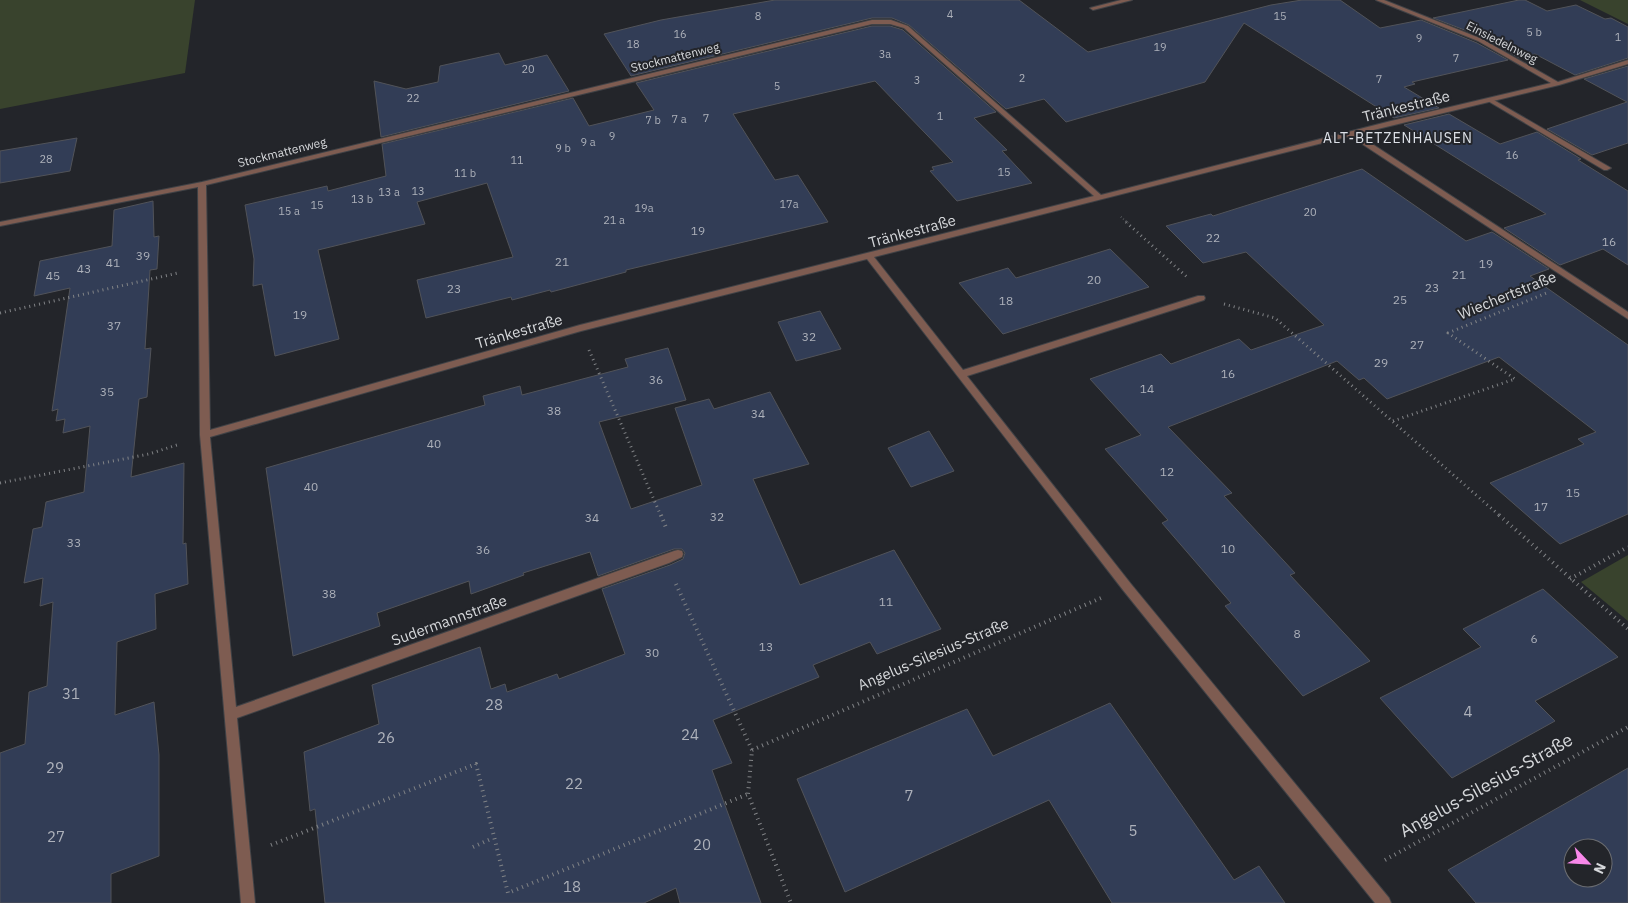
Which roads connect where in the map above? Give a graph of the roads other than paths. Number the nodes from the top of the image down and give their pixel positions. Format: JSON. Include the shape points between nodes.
{"nodes":[{"id":1,"x":1129,"y":0,"type":"edge"},
{"id":2,"x":1379,"y":0,"type":"edge"},
{"id":3,"x":1093,"y":8,"type":"dead end"},
{"id":4,"x":1628,"y":62,"type":"edge"},
{"id":5,"x":1557,"y":84,"type":"junction"},
{"id":6,"x":1490,"y":100,"type":"junction"},
{"id":7,"x":1353,"y":134,"type":"junction"},
{"id":8,"x":1607,"y":168,"type":"dead end"},
{"id":9,"x":202,"y":184,"type":"junction"},
{"id":10,"x":1098,"y":196,"type":"junction"},
{"id":11,"x":0,"y":224,"type":"edge"},
{"id":12,"x":869,"y":256,"type":"junction"},
{"id":13,"x":1201,"y":298,"type":"road end"},
{"id":14,"x":1628,"y":316,"type":"edge"},
{"id":15,"x":962,"y":374,"type":"junction"},
{"id":16,"x":205,"y":435,"type":"junction"},
{"id":17,"x":678,"y":554,"type":"road end"},
{"id":18,"x":231,"y":715,"type":"junction"},
{"id":19,"x":248,"y":903,"type":"edge"},
{"id":20,"x":1384,"y":903,"type":"edge"}],
"edges":[{"from":1,"to":3,"type":"street"},
{"from":2,"to":5,"type":"street","name":"Einsiedelnweg","via":[[1480,40]]},
{"from":4,"to":5,"type":"street","name":"Tränkestraße"},
{"from":5,"to":6,"type":"street","name":"Tränkestraße"},
{"from":6,"to":7,"type":"street","name":"Tränkestraße"},
{"from":6,"to":8,"type":"street"},
{"from":7,"to":10,"type":"street","name":"Tränkestraße"},
{"from":7,"to":14,"type":"street","name":"Wiechertstraße"},
{"from":9,"to":10,"type":"street","name":"Stockmattenweg","via":[[872,22],[891,22],[906,27]]},
{"from":9,"to":11,"type":"street","name":"Stockmattenweg"},
{"from":9,"to":16,"type":"street"},
{"from":10,"to":12,"type":"street","name":"Tränkestraße"},
{"from":12,"to":15,"type":"street"},
{"from":12,"to":16,"type":"street","name":"Tränkestraße","via":[[580,328]]},
{"from":13,"to":15,"type":"street"},
{"from":15,"to":20,"type":"street","via":[[1127,587]]},
{"from":16,"to":18,"type":"street"},
{"from":17,"to":18,"type":"street","name":"Sudermannstraße"},
{"from":18,"to":19,"type":"street"}]}
